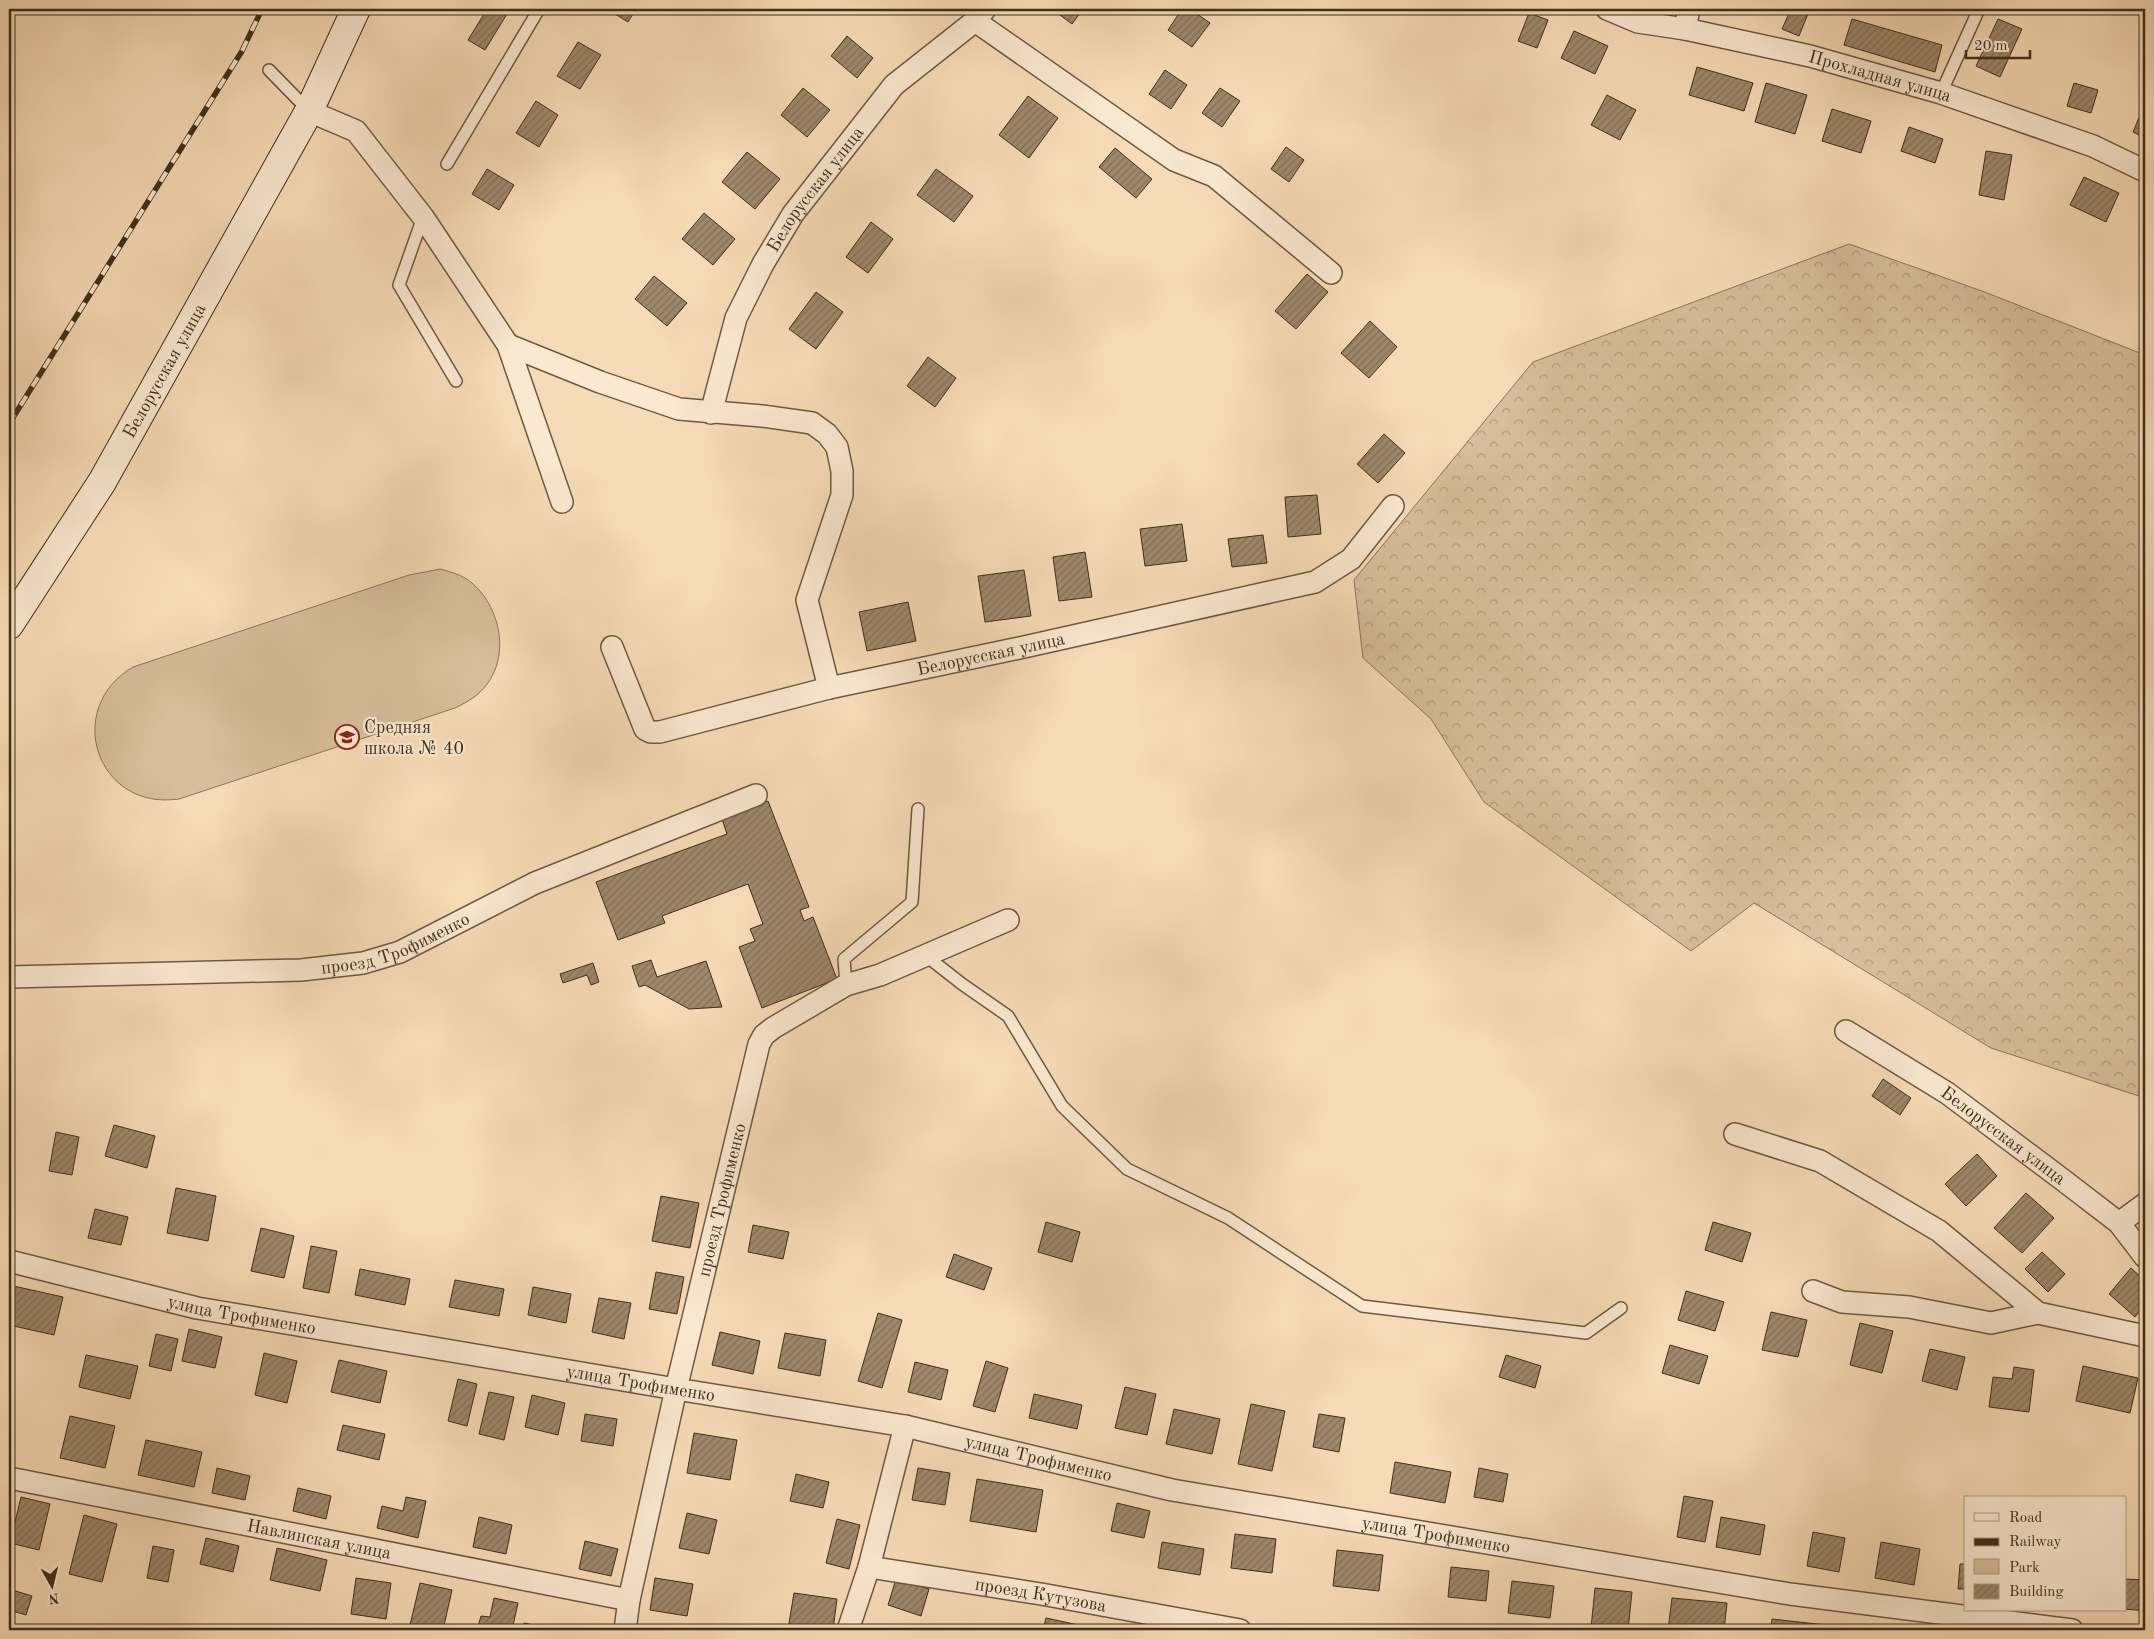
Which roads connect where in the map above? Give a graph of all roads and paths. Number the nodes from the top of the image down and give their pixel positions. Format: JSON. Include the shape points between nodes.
{"nodes":[{"id":1,"x":356,"y":9,"type":"edge"},
{"id":2,"x":539,"y":9,"type":"edge"},
{"id":3,"x":1607,"y":9,"type":"edge"},
{"id":4,"x":1689,"y":9,"type":"edge"},
{"id":5,"x":1979,"y":9,"type":"edge"},
{"id":6,"x":980,"y":15,"type":"edge"},
{"id":7,"x":1685,"y":29,"type":"junction"},
{"id":8,"x":269,"y":70,"type":"dead end"},
{"id":9,"x":1941,"y":93,"type":"junction"},
{"id":10,"x":308,"y":111,"type":"junction"},
{"id":11,"x":447,"y":164,"type":"dead end"},
{"id":12,"x":2145,"y":170,"type":"edge"},
{"id":13,"x":423,"y":218,"type":"junction"},
{"id":14,"x":1331,"y":273,"type":"dead end"},
{"id":15,"x":508,"y":345,"type":"junction"},
{"id":16,"x":456,"y":381,"type":"dead end"},
{"id":17,"x":711,"y":413,"type":"junction"},
{"id":18,"x":562,"y":502,"type":"dead end"},
{"id":19,"x":1393,"y":506,"type":"dead end"},
{"id":20,"x":9,"y":624,"type":"edge"},
{"id":21,"x":612,"y":647,"type":"dead end"},
{"id":22,"x":829,"y":688,"type":"junction"},
{"id":23,"x":756,"y":795,"type":"dead end"},
{"id":24,"x":918,"y":809,"type":"dead end"},
{"id":25,"x":1008,"y":920,"type":"dead end"},
{"id":26,"x":925,"y":955,"type":"junction"},
{"id":27,"x":9,"y":977,"type":"edge"},
{"id":28,"x":846,"y":985,"type":"junction"},
{"id":29,"x":1846,"y":1031,"type":"dead end"},
{"id":30,"x":1735,"y":1134,"type":"dead end"},
{"id":31,"x":2145,"y":1204,"type":"edge"},
{"id":32,"x":2120,"y":1223,"type":"junction"},
{"id":33,"x":2145,"y":1257,"type":"edge"},
{"id":34,"x":9,"y":1261,"type":"edge"},
{"id":35,"x":1813,"y":1291,"type":"dead end"},
{"id":36,"x":1621,"y":1308,"type":"dead end"},
{"id":37,"x":2038,"y":1313,"type":"junction"},
{"id":38,"x":2145,"y":1336,"type":"edge"},
{"id":39,"x":676,"y":1389,"type":"junction"},
{"id":40,"x":905,"y":1426,"type":"junction"},
{"id":41,"x":9,"y":1478,"type":"edge"},
{"id":42,"x":869,"y":1567,"type":"junction"},
{"id":43,"x":629,"y":1600,"type":"junction"},
{"id":44,"x":625,"y":1630,"type":"edge"},
{"id":45,"x":848,"y":1630,"type":"edge"},
{"id":46,"x":1240,"y":1630,"type":"edge"},
{"id":47,"x":2072,"y":1630,"type":"edge"}],
"edges":[{"from":1,"to":10,"type":"main road","name":"Белорусская улица"},
{"from":2,"to":11,"type":"lane"},
{"from":3,"to":7,"type":"street","name":"Прохладная улица","via":[[1638,22]]},
{"from":4,"to":7,"type":"street"},
{"from":5,"to":9,"type":"lane"},
{"from":6,"to":14,"type":"street","via":[[1174,160],[1214,176]]},
{"from":6,"to":17,"type":"street","name":"Белорусская улица","via":[[894,85],[793,214],[736,318]]},
{"from":7,"to":9,"type":"street","name":"Прохладная улица","via":[[1810,56]]},
{"from":8,"to":10,"type":"lane"},
{"from":9,"to":12,"type":"street","name":"Прохладная улица","via":[[2093,146]]},
{"from":10,"to":13,"type":"street","via":[[356,131]]},
{"from":10,"to":20,"type":"main road","name":"Белорусская улица","via":[[102,482]]},
{"from":13,"to":15,"type":"street"},
{"from":13,"to":16,"type":"lane","via":[[400,285]]},
{"from":15,"to":17,"type":"street","via":[[679,409]]},
{"from":15,"to":18,"type":"street"},
{"from":17,"to":22,"type":"street","via":[[812,423],[837,447],[842,495],[807,600]]},
{"from":19,"to":22,"type":"street","name":"Белорусская улица","via":[[1351,559],[1315,582]]},
{"from":21,"to":22,"type":"street","name":"Белорусская улица","via":[[645,729],[651,732]]},
{"from":23,"to":27,"type":"street","name":"проезд Трофименко","via":[[535,883],[400,952],[363,964],[301,970]]},
{"from":24,"to":28,"type":"lane","via":[[912,902],[844,960]]},
{"from":25,"to":26,"type":"street","name":"проезд Трофименко"},
{"from":26,"to":28,"type":"street","name":"проезд Трофименко","via":[[880,975]]},
{"from":26,"to":36,"type":"lane","via":[[1008,1016],[1062,1106],[1127,1169],[1228,1218],[1362,1306],[1586,1333]]},
{"from":28,"to":39,"type":"street","name":"проезд Трофименко","via":[[773,1028],[759,1044]]},
{"from":29,"to":32,"type":"street","name":"Белорусская улица","via":[[1947,1093]]},
{"from":30,"to":37,"type":"street","via":[[1820,1161],[1940,1231]]},
{"from":31,"to":32,"type":"street"},
{"from":32,"to":33,"type":"street","name":"Белорусская улица"},
{"from":34,"to":39,"type":"street","name":"улица Трофименко","via":[[197,1308]]},
{"from":35,"to":37,"type":"street","via":[[1842,1302],[1909,1307],[1991,1322]]},
{"from":37,"to":38,"type":"street"},
{"from":39,"to":40,"type":"street","name":"улица Трофименко"},
{"from":39,"to":43,"type":"street","name":"проезд Трофименко"},
{"from":40,"to":42,"type":"street"},
{"from":40,"to":47,"type":"street","name":"улица Трофименко","via":[[1172,1490],[1790,1594]]},
{"from":41,"to":43,"type":"street","name":"Навлинская улица"},
{"from":42,"to":45,"type":"street"},
{"from":42,"to":46,"type":"street","name":"проезд Кутузова"},
{"from":43,"to":44,"type":"street","name":"проезд Трофименко"}]}
